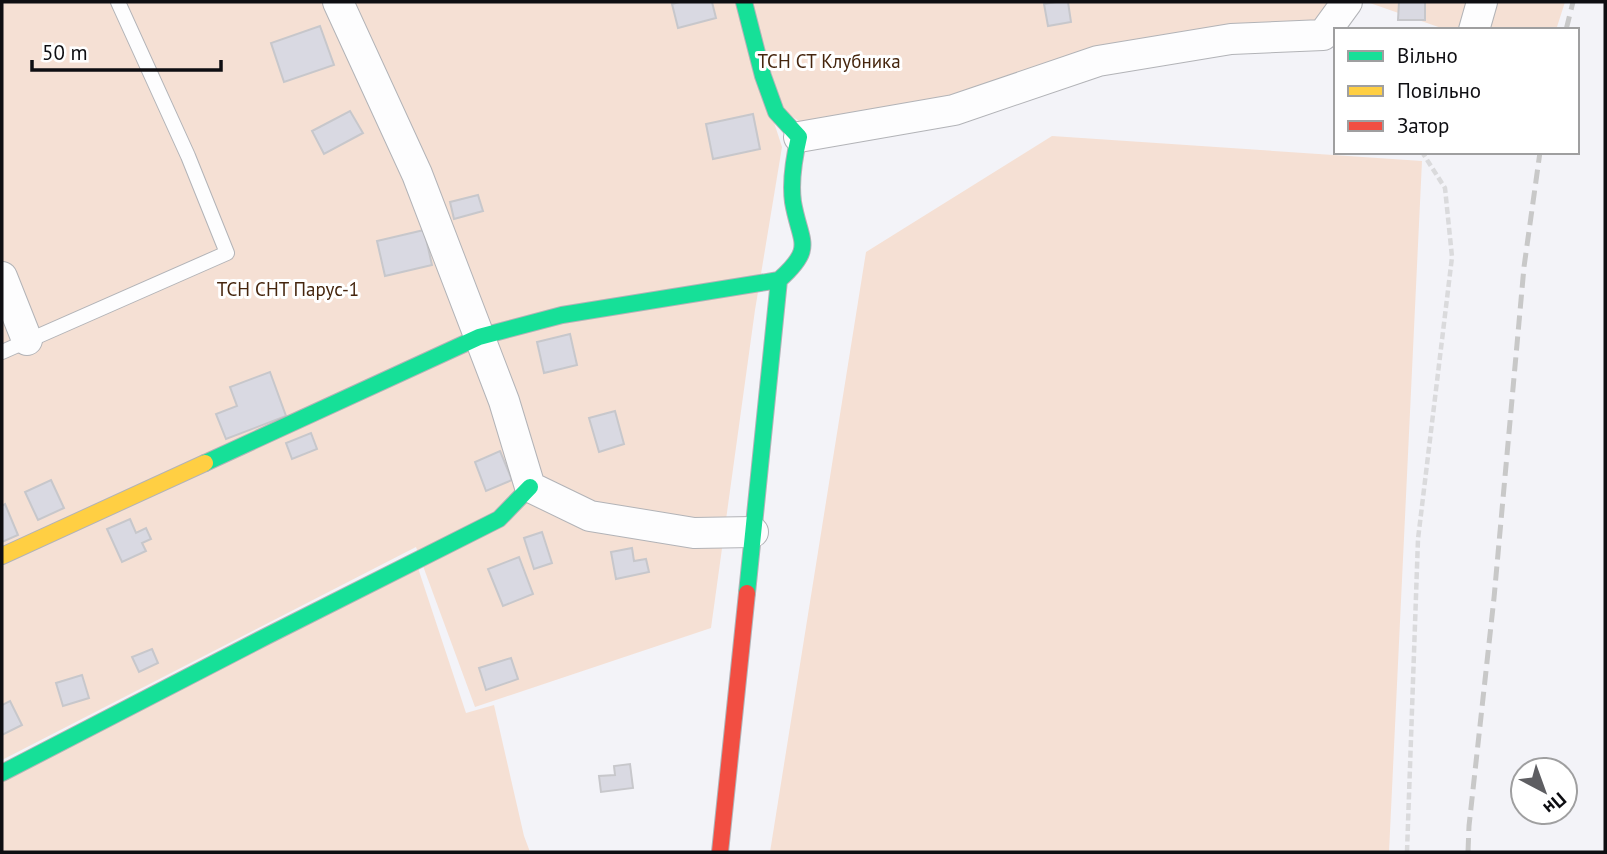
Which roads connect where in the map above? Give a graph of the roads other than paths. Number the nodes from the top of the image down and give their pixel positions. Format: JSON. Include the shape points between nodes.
{"nodes":[{"id":1,"x":118,"y":2,"type":"edge"},
{"id":2,"x":338,"y":2,"type":"edge"},
{"id":3,"x":744,"y":2,"type":"edge"},
{"id":4,"x":1348,"y":2,"type":"edge"},
{"id":5,"x":1482,"y":2,"type":"edge"},
{"id":6,"x":1335,"y":28,"type":"edge"},
{"id":7,"x":1475,"y":28,"type":"edge"},
{"id":8,"x":1330,"y":37,"type":"edge"},
{"id":9,"x":799,"y":137,"type":"junction"},
{"id":10,"x":2,"y":277,"type":"edge"},
{"id":11,"x":779,"y":280,"type":"junction"},
{"id":12,"x":479,"y":337,"type":"junction"},
{"id":13,"x":14,"y":346,"type":"edge"},
{"id":14,"x":530,"y":486,"type":"junction"},
{"id":15,"x":753,"y":532,"type":"junction"},
{"id":16,"x":2,"y":556,"type":"edge"},
{"id":17,"x":2,"y":773,"type":"edge"},
{"id":18,"x":720,"y":852,"type":"edge"}],
"edges":[{"from":1,"to":13,"type":"lane","via":[[227,253]]},
{"from":2,"to":12,"type":"street","via":[[417,174]]},
{"from":3,"to":9,"type":"street","via":[[776,112]]},
{"from":4,"to":6,"type":"street"},
{"from":5,"to":7,"type":"street"},
{"from":8,"to":9,"type":"street","via":[[1231,39],[1098,61],[954,110]]},
{"from":9,"to":11,"type":"street","via":[[791,170],[803,252]]},
{"from":10,"to":13,"type":"street"},
{"from":11,"to":12,"type":"street","via":[[562,315]]},
{"from":11,"to":15,"type":"street"},
{"from":12,"to":14,"type":"street"},
{"from":12,"to":16,"type":"street"},
{"from":14,"to":15,"type":"street","via":[[590,516],[694,533]]},
{"from":14,"to":17,"type":"street","via":[[499,519]]},
{"from":15,"to":18,"type":"street"}]}
